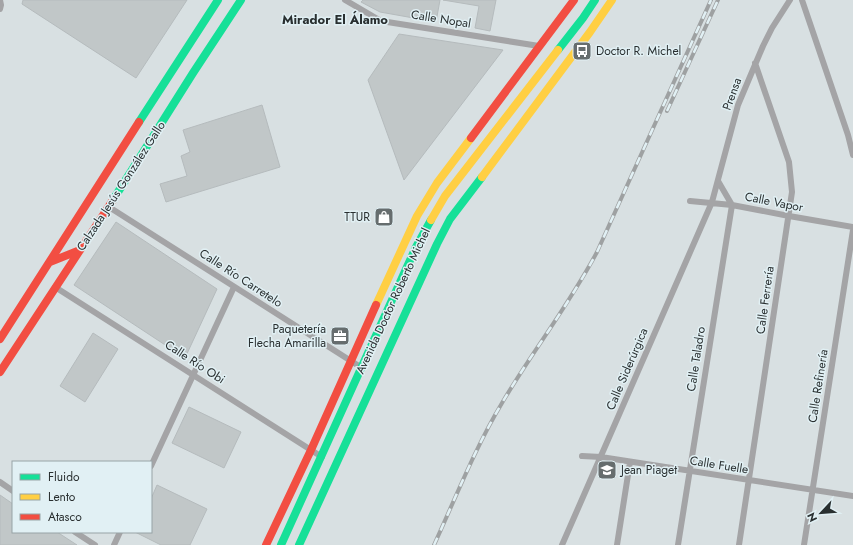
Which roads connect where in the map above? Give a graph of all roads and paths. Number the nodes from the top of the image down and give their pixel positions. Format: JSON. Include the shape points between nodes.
{"nodes":[{"id":1,"x":0,"y":0,"type":"edge"},
{"id":2,"x":218,"y":0,"type":"edge"},
{"id":3,"x":241,"y":0,"type":"edge"},
{"id":4,"x":345,"y":0,"type":"edge"},
{"id":5,"x":574,"y":0,"type":"edge"},
{"id":6,"x":595,"y":0,"type":"edge"},
{"id":7,"x":612,"y":0,"type":"edge"},
{"id":8,"x":790,"y":0,"type":"edge"},
{"id":9,"x":802,"y":0,"type":"edge"},
{"id":10,"x":0,"y":9,"type":"edge"},
{"id":11,"x":539,"y":46,"type":"junction"},
{"id":12,"x":755,"y":63,"type":"junction"},
{"id":13,"x":853,"y":155,"type":"edge"},
{"id":14,"x":718,"y":181,"type":"junction"},
{"id":15,"x":690,"y":201,"type":"dead end"},
{"id":16,"x":712,"y":202,"type":"junction"},
{"id":17,"x":732,"y":205,"type":"junction"},
{"id":18,"x":109,"y":207,"type":"junction"},
{"id":19,"x":789,"y":216,"type":"junction"},
{"id":20,"x":853,"y":227,"type":"edge"},
{"id":21,"x":853,"y":230,"type":"edge"},
{"id":22,"x":80,"y":250,"type":"junction"},
{"id":23,"x":50,"y":262,"type":"junction"},
{"id":24,"x":55,"y":286,"type":"junction"},
{"id":25,"x":234,"y":287,"type":"junction"},
{"id":26,"x":0,"y":339,"type":"edge"},
{"id":27,"x":350,"y":360,"type":"junction"},
{"id":28,"x":362,"y":368,"type":"junction"},
{"id":29,"x":0,"y":372,"type":"edge"},
{"id":30,"x":194,"y":375,"type":"junction"},
{"id":31,"x":311,"y":450,"type":"junction"},
{"id":32,"x":582,"y":456,"type":"dead end"},
{"id":33,"x":322,"y":457,"type":"junction"},
{"id":34,"x":601,"y":457,"type":"junction"},
{"id":35,"x":630,"y":462,"type":"junction"},
{"id":36,"x":152,"y":464,"type":"edge"},
{"id":37,"x":689,"y":472,"type":"junction"},
{"id":38,"x":749,"y":481,"type":"junction"},
{"id":39,"x":0,"y":482,"type":"edge"},
{"id":40,"x":12,"y":490,"type":"edge"},
{"id":41,"x":813,"y":490,"type":"junction"},
{"id":42,"x":853,"y":496,"type":"edge"},
{"id":43,"x":76,"y":533,"type":"edge"},
{"id":44,"x":120,"y":533,"type":"edge"},
{"id":45,"x":94,"y":545,"type":"edge"},
{"id":46,"x":114,"y":545,"type":"edge"},
{"id":47,"x":266,"y":545,"type":"edge"},
{"id":48,"x":281,"y":545,"type":"edge"},
{"id":49,"x":299,"y":545,"type":"edge"},
{"id":50,"x":562,"y":545,"type":"edge"},
{"id":51,"x":617,"y":545,"type":"edge"},
{"id":52,"x":678,"y":545,"type":"edge"},
{"id":53,"x":739,"y":545,"type":"edge"},
{"id":54,"x":804,"y":545,"type":"edge"}],
"edges":[{"from":1,"to":10,"type":"street"},
{"from":2,"to":23,"type":"main road","name":"Calzada Jesús González Gallo"},
{"from":3,"to":18,"type":"main road","name":"Calzada Jesús González Gallo"},
{"from":4,"to":11,"type":"street","name":"Calle Nopal","via":[[381,21]]},
{"from":5,"to":11,"type":"main road","name":"Avenida Doctor Roberto Michel"},
{"from":6,"to":28,"type":"main road","name":"Avenida Doctor Roberto Michel","via":[[445,196],[416,247]]},
{"from":7,"to":49,"type":"main road","name":"Avenida Doctor Roberto Michel","via":[[450,219]]},
{"from":8,"to":12,"type":"street","name":"Prensa","via":[[772,28]]},
{"from":9,"to":13,"type":"street"},
{"from":11,"to":27,"type":"main road","name":"Avenida Doctor Roberto Michel","via":[[426,200]]},
{"from":12,"to":14,"type":"street","name":"Prensa","via":[[738,105]]},
{"from":12,"to":19,"type":"street","name":"Calle Ferrería","via":[[789,162],[792,184]]},
{"from":14,"to":16,"type":"street","name":"Prensa"},
{"from":14,"to":17,"type":"street"},
{"from":15,"to":16,"type":"street","name":"Calle Vapor"},
{"from":16,"to":17,"type":"street","name":"Calle Vapor"},
{"from":16,"to":34,"type":"street","name":"Calle Siderúrgica"},
{"from":17,"to":19,"type":"street","name":"Calle Vapor"},
{"from":17,"to":37,"type":"street","name":"Calle Taladro"},
{"from":18,"to":22,"type":"main road","name":"Calzada Jesús González Gallo"},
{"from":18,"to":25,"type":"street","name":"Calle Río Carretelo"},
{"from":19,"to":20,"type":"street","name":"Calle Vapor"},
{"from":19,"to":38,"type":"street","name":"Calle Ferrería"},
{"from":21,"to":41,"type":"street","name":"Calle Refinería"},
{"from":22,"to":23,"type":"main road"},
{"from":22,"to":24,"type":"main road","name":"Calzada Jesús González Gallo"},
{"from":23,"to":26,"type":"main road","name":"Calzada Jesús González Gallo"},
{"from":24,"to":29,"type":"main road","name":"Calzada Jesús González Gallo"},
{"from":24,"to":30,"type":"street","name":"Calle Río Obi"},
{"from":25,"to":27,"type":"street","name":"Calle Río Carretelo"},
{"from":25,"to":30,"type":"street"},
{"from":27,"to":28,"type":"street","name":"Calle Río Carretelo"},
{"from":27,"to":31,"type":"main road","name":"Avenida Doctor Roberto Michel"},
{"from":28,"to":33,"type":"main road","name":"Avenida Doctor Roberto Michel"},
{"from":30,"to":31,"type":"street","name":"Calle Río Obi"},
{"from":30,"to":36,"type":"street"},
{"from":31,"to":33,"type":"street","name":"Calle Río Obi"},
{"from":31,"to":47,"type":"main road","name":"Avenida Doctor Roberto Michel"},
{"from":32,"to":34,"type":"street","name":"Calle Fuelle"},
{"from":33,"to":48,"type":"main road","name":"Avenida Doctor Roberto Michel"},
{"from":34,"to":35,"type":"street","name":"Calle Fuelle"},
{"from":34,"to":50,"type":"street","name":"Calle Siderúrgica"},
{"from":35,"to":37,"type":"street","name":"Calle Fuelle"},
{"from":35,"to":51,"type":"street"},
{"from":37,"to":38,"type":"street","name":"Calle Fuelle"},
{"from":37,"to":52,"type":"street","name":"Calle Taladro"},
{"from":38,"to":41,"type":"street","name":"Calle Fuelle"},
{"from":38,"to":53,"type":"street","name":"Calle Ferrería"},
{"from":39,"to":40,"type":"street"},
{"from":41,"to":42,"type":"street","name":"Calle Fuelle"},
{"from":41,"to":54,"type":"street","name":"Calle Refinería"},
{"from":43,"to":45,"type":"street"},
{"from":44,"to":46,"type":"street"}]}
